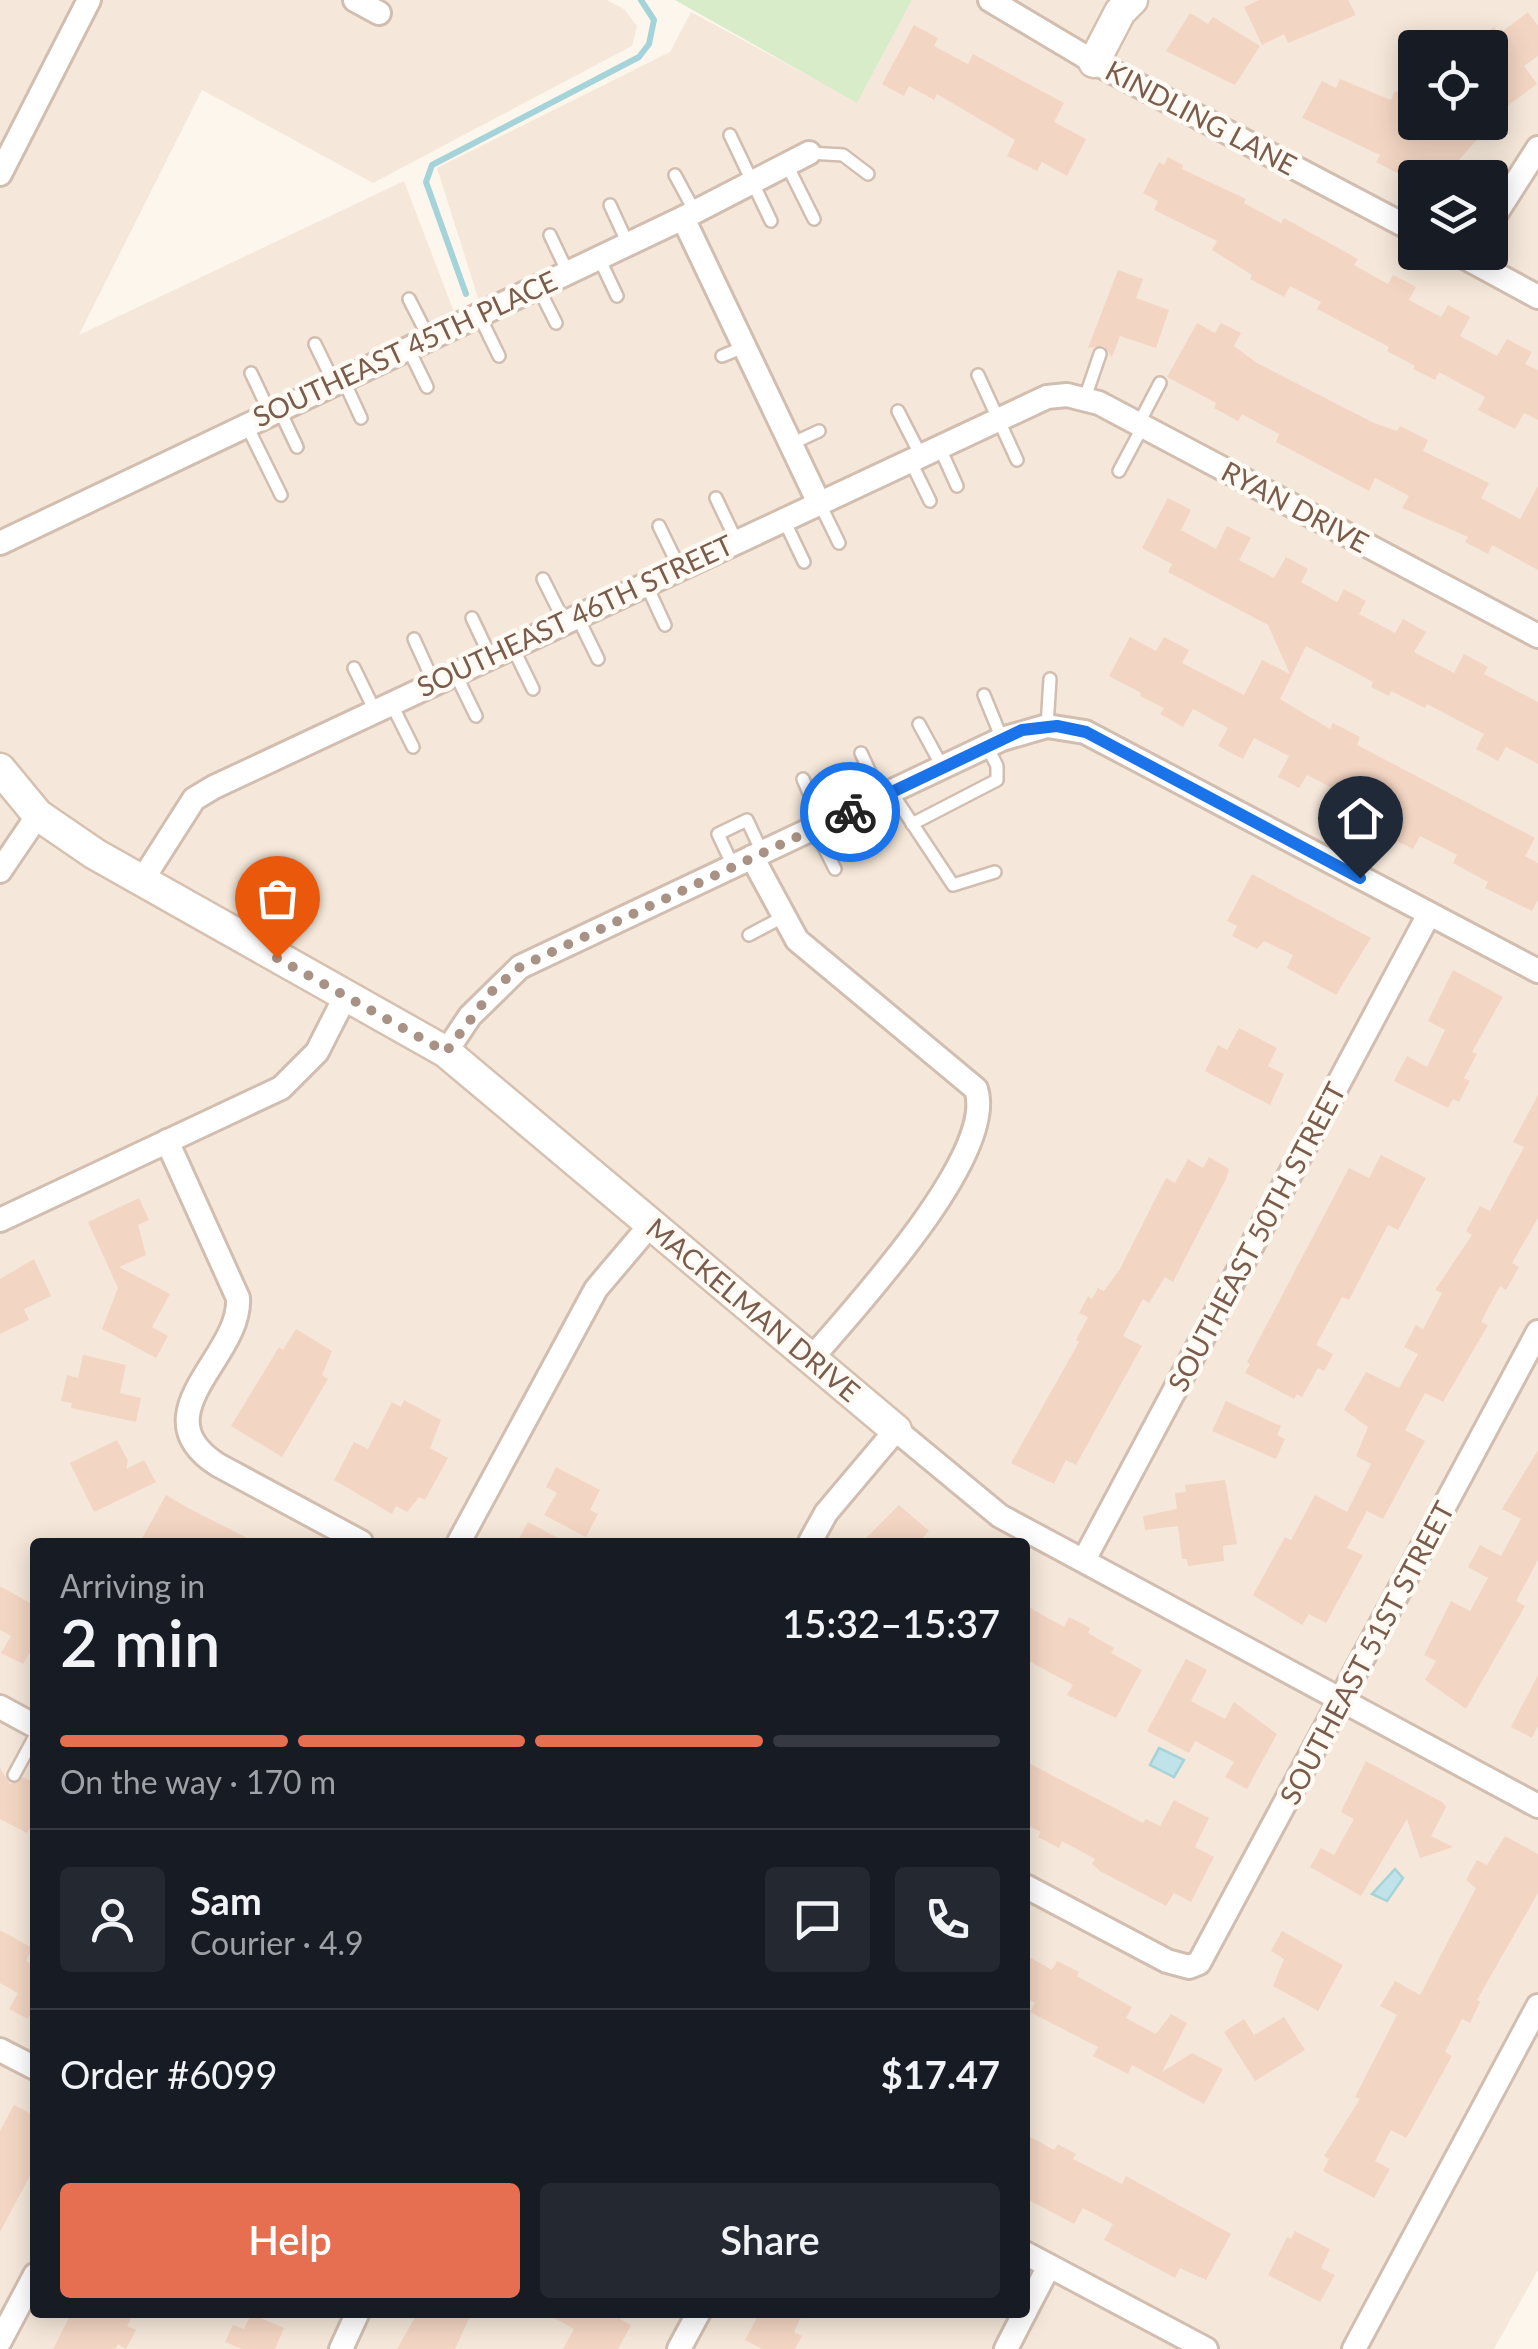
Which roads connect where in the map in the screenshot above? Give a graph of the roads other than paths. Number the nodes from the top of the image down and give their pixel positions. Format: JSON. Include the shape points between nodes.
{"nodes":[{"id":1,"x":88,"y":0,"type":"edge"},
{"id":2,"x":355,"y":0,"type":"edge"},
{"id":3,"x":990,"y":0,"type":"edge"},
{"id":4,"x":1132,"y":0,"type":"edge"},
{"id":5,"x":379,"y":13,"type":"dead end"},
{"id":6,"x":1094,"y":62,"type":"junction"},
{"id":7,"x":730,"y":136,"type":"dead end"},
{"id":8,"x":1538,"y":148,"type":"edge"},
{"id":9,"x":809,"y":153,"type":"joint"},
{"id":10,"x":787,"y":165,"type":"junction"},
{"id":11,"x":0,"y":174,"type":"edge"},
{"id":12,"x":868,"y":174,"type":"dead end"},
{"id":13,"x":676,"y":175,"type":"dead end"},
{"id":14,"x":752,"y":184,"type":"junction"},
{"id":15,"x":1508,"y":195,"type":"edge"},
{"id":16,"x":610,"y":206,"type":"dead end"},
{"id":17,"x":689,"y":216,"type":"junction"},
{"id":18,"x":814,"y":219,"type":"dead end"},
{"id":19,"x":771,"y":221,"type":"dead end"},
{"id":20,"x":1398,"y":223,"type":"edge"},
{"id":21,"x":550,"y":235,"type":"dead end"},
{"id":22,"x":628,"y":244,"type":"junction"},
{"id":23,"x":598,"y":258,"type":"junction"},
{"id":24,"x":1492,"y":270,"type":"edge"},
{"id":25,"x":568,"y":272,"type":"junction"},
{"id":26,"x":538,"y":286,"type":"junction"},
{"id":27,"x":617,"y":296,"type":"dead end"},
{"id":28,"x":1538,"y":297,"type":"edge"},
{"id":29,"x":409,"y":299,"type":"dead end"},
{"id":30,"x":479,"y":314,"type":"junction"},
{"id":31,"x":556,"y":324,"type":"dead end"},
{"id":32,"x":418,"y":343,"type":"junction"},
{"id":33,"x":315,"y":344,"type":"dead end"},
{"id":34,"x":1100,"y":354,"type":"dead end"},
{"id":35,"x":499,"y":356,"type":"dead end"},
{"id":36,"x":251,"y":373,"type":"dead end"},
{"id":37,"x":978,"y":375,"type":"dead end"},
{"id":38,"x":339,"y":381,"type":"junction"},
{"id":39,"x":1160,"y":383,"type":"dead end"},
{"id":40,"x":427,"y":387,"type":"dead end"},
{"id":41,"x":1047,"y":397,"type":"joint"},
{"id":42,"x":1085,"y":398,"type":"junction"},
{"id":43,"x":274,"y":411,"type":"junction"},
{"id":44,"x":898,"y":411,"type":"dead end"},
{"id":45,"x":997,"y":417,"type":"junction"},
{"id":46,"x":361,"y":418,"type":"dead end"},
{"id":47,"x":246,"y":424,"type":"junction"},
{"id":48,"x":1141,"y":424,"type":"junction"},
{"id":49,"x":819,"y":431,"type":"dead end"},
{"id":50,"x":791,"y":444,"type":"junction"},
{"id":51,"x":297,"y":448,"type":"dead end"},
{"id":52,"x":922,"y":453,"type":"junction"},
{"id":53,"x":1017,"y":460,"type":"dead end"},
{"id":54,"x":1120,"y":471,"type":"dead end"},
{"id":55,"x":957,"y":486,"type":"dead end"},
{"id":56,"x":281,"y":495,"type":"dead end"},
{"id":57,"x":716,"y":498,"type":"dead end"},
{"id":58,"x":818,"y":501,"type":"junction"},
{"id":59,"x":930,"y":502,"type":"dead end"},
{"id":60,"x":783,"y":518,"type":"junction"},
{"id":61,"x":659,"y":526,"type":"dead end"},
{"id":62,"x":736,"y":540,"type":"junction"},
{"id":63,"x":0,"y":543,"type":"edge"},
{"id":64,"x":839,"y":544,"type":"dead end"},
{"id":65,"x":804,"y":562,"type":"dead end"},
{"id":66,"x":679,"y":567,"type":"junction"},
{"id":67,"x":543,"y":578,"type":"dead end"},
{"id":68,"x":646,"y":583,"type":"junction"},
{"id":69,"x":472,"y":618,"type":"dead end"},
{"id":70,"x":571,"y":619,"type":"junction"},
{"id":71,"x":665,"y":626,"type":"dead end"},
{"id":72,"x":1538,"y":636,"type":"edge"},
{"id":73,"x":414,"y":640,"type":"dead end"},
{"id":74,"x":512,"y":646,"type":"junction"},
{"id":75,"x":490,"y":656,"type":"junction"},
{"id":76,"x":598,"y":659,"type":"dead end"},
{"id":77,"x":354,"y":668,"type":"dead end"},
{"id":78,"x":444,"y":678,"type":"junction"},
{"id":79,"x":1050,"y":678,"type":"dead end"},
{"id":80,"x":533,"y":689,"type":"dead end"},
{"id":81,"x":984,"y":695,"type":"dead end"},
{"id":82,"x":383,"y":707,"type":"junction"},
{"id":83,"x":476,"y":716,"type":"dead end"},
{"id":84,"x":920,"y":724,"type":"dead end"},
{"id":85,"x":1052,"y":726,"type":"junction"},
{"id":86,"x":994,"y":742,"type":"junction"},
{"id":87,"x":412,"y":748,"type":"dead end"},
{"id":88,"x":861,"y":754,"type":"dead end"},
{"id":89,"x":943,"y":768,"type":"junction"},
{"id":90,"x":0,"y":769,"type":"edge"},
{"id":91,"x":802,"y":779,"type":"dead end"},
{"id":92,"x":887,"y":796,"type":"junction"},
{"id":93,"x":38,"y":815,"type":"junction"},
{"id":94,"x":912,"y":824,"type":"junction"},
{"id":95,"x":819,"y":827,"type":"junction"},
{"id":96,"x":749,"y":859,"type":"junction"},
{"id":97,"x":835,"y":869,"type":"dead end"},
{"id":98,"x":0,"y":871,"type":"edge"},
{"id":99,"x":995,"y":872,"type":"dead end"},
{"id":100,"x":141,"y":882,"type":"junction"},
{"id":101,"x":1429,"y":914,"type":"junction"},
{"id":102,"x":783,"y":918,"type":"junction"},
{"id":103,"x":748,"y":935,"type":"dead end"},
{"id":104,"x":1538,"y":971,"type":"edge"},
{"id":105,"x":346,"y":997,"type":"junction"},
{"id":106,"x":446,"y":1052,"type":"junction"},
{"id":107,"x":167,"y":1142,"type":"junction"},
{"id":108,"x":0,"y":1220,"type":"edge"},
{"id":109,"x":651,"y":1224,"type":"junction"},
{"id":110,"x":1538,"y":1332,"type":"edge"},
{"id":111,"x":812,"y":1359,"type":"junction"},
{"id":112,"x":896,"y":1430,"type":"junction"},
{"id":113,"x":354,"y":1538,"type":"edge"},
{"id":114,"x":461,"y":1538,"type":"edge"},
{"id":115,"x":812,"y":1538,"type":"edge"},
{"id":116,"x":1084,"y":1560,"type":"junction"},
{"id":117,"x":1342,"y":1700,"type":"junction"},
{"id":118,"x":0,"y":1707,"type":"edge"},
{"id":119,"x":30,"y":1723,"type":"edge"},
{"id":120,"x":30,"y":1745,"type":"edge"},
{"id":121,"x":14,"y":1775,"type":"dead end"},
{"id":122,"x":1538,"y":1806,"type":"edge"},
{"id":123,"x":1030,"y":1889,"type":"edge"},
{"id":124,"x":1538,"y":2006,"type":"edge"},
{"id":125,"x":0,"y":2050,"type":"edge"},
{"id":126,"x":30,"y":2065,"type":"edge"},
{"id":127,"x":1030,"y":2256,"type":"edge"},
{"id":128,"x":1049,"y":2266,"type":"junction"},
{"id":129,"x":30,"y":2285,"type":"edge"},
{"id":130,"x":1030,"y":2302,"type":"edge"},
{"id":131,"x":355,"y":2318,"type":"edge"},
{"id":132,"x":697,"y":2318,"type":"edge"},
{"id":133,"x":1022,"y":2318,"type":"edge"},
{"id":134,"x":0,"y":2341,"type":"edge"},
{"id":135,"x":341,"y":2349,"type":"edge"},
{"id":136,"x":680,"y":2349,"type":"edge"},
{"id":137,"x":1006,"y":2349,"type":"edge"},
{"id":138,"x":1206,"y":2349,"type":"edge"},
{"id":139,"x":1354,"y":2349,"type":"edge"}],
"edges":[{"from":1,"to":11,"type":"street"},
{"from":2,"to":5,"type":"street"},
{"from":3,"to":6,"type":"street","name":"KINDLING LANE"},
{"from":4,"to":6,"type":"street"},
{"from":6,"to":20,"type":"street","name":"KINDLING LANE"},
{"from":7,"to":14,"type":"lane"},
{"from":8,"to":15,"type":"street"},
{"from":9,"to":10,"type":"street","name":"SOUTHEAST 45TH PLACE"},
{"from":9,"to":12,"type":"lane","via":[[844,155]]},
{"from":10,"to":14,"type":"street","name":"SOUTHEAST 45TH PLACE"},
{"from":10,"to":18,"type":"lane"},
{"from":13,"to":17,"type":"lane"},
{"from":14,"to":17,"type":"street","name":"SOUTHEAST 45TH PLACE"},
{"from":14,"to":19,"type":"lane"},
{"from":16,"to":22,"type":"lane"},
{"from":17,"to":22,"type":"street","name":"SOUTHEAST 45TH PLACE"},
{"from":17,"to":50,"type":"street","via":[[733,352]]},
{"from":21,"to":25,"type":"lane"},
{"from":22,"to":23,"type":"street","name":"SOUTHEAST 45TH PLACE"},
{"from":23,"to":25,"type":"street","name":"SOUTHEAST 45TH PLACE"},
{"from":23,"to":27,"type":"lane"},
{"from":24,"to":28,"type":"street"},
{"from":25,"to":26,"type":"street","name":"SOUTHEAST 45TH PLACE"},
{"from":26,"to":30,"type":"street","name":"SOUTHEAST 45TH PLACE"},
{"from":26,"to":31,"type":"lane"},
{"from":29,"to":32,"type":"lane"},
{"from":30,"to":32,"type":"street","name":"SOUTHEAST 45TH PLACE"},
{"from":30,"to":35,"type":"lane"},
{"from":32,"to":38,"type":"street","name":"SOUTHEAST 45TH PLACE"},
{"from":32,"to":40,"type":"lane"},
{"from":33,"to":38,"type":"lane"},
{"from":34,"to":42,"type":"lane"},
{"from":36,"to":43,"type":"lane"},
{"from":37,"to":45,"type":"lane"},
{"from":38,"to":43,"type":"street","name":"SOUTHEAST 45TH PLACE"},
{"from":38,"to":46,"type":"lane"},
{"from":39,"to":48,"type":"lane"},
{"from":41,"to":42,"type":"street","name":"RYAN DRIVE"},
{"from":41,"to":45,"type":"street","name":"SOUTHEAST 46TH STREET"},
{"from":42,"to":48,"type":"street","name":"RYAN DRIVE"},
{"from":43,"to":47,"type":"street","name":"SOUTHEAST 45TH PLACE"},
{"from":43,"to":51,"type":"lane"},
{"from":44,"to":52,"type":"lane"},
{"from":45,"to":52,"type":"street","name":"SOUTHEAST 46TH STREET"},
{"from":45,"to":53,"type":"lane"},
{"from":47,"to":56,"type":"lane"},
{"from":47,"to":63,"type":"street","name":"SOUTHEAST 45TH PLACE"},
{"from":48,"to":54,"type":"lane"},
{"from":48,"to":72,"type":"street","name":"RYAN DRIVE"},
{"from":49,"to":50,"type":"lane"},
{"from":50,"to":58,"type":"street"},
{"from":52,"to":55,"type":"lane"},
{"from":52,"to":58,"type":"street","name":"SOUTHEAST 46TH STREET"},
{"from":52,"to":59,"type":"lane"},
{"from":57,"to":62,"type":"lane"},
{"from":58,"to":60,"type":"street","name":"SOUTHEAST 46TH STREET"},
{"from":58,"to":64,"type":"lane"},
{"from":60,"to":62,"type":"street","name":"SOUTHEAST 46TH STREET"},
{"from":60,"to":65,"type":"lane"},
{"from":61,"to":66,"type":"lane"},
{"from":62,"to":66,"type":"street","name":"SOUTHEAST 46TH STREET"},
{"from":66,"to":68,"type":"street","name":"SOUTHEAST 46TH STREET"},
{"from":67,"to":70,"type":"lane"},
{"from":68,"to":70,"type":"street","name":"SOUTHEAST 46TH STREET"},
{"from":68,"to":71,"type":"lane"},
{"from":69,"to":75,"type":"lane"},
{"from":70,"to":74,"type":"street","name":"SOUTHEAST 46TH STREET"},
{"from":70,"to":76,"type":"lane"},
{"from":73,"to":78,"type":"lane"},
{"from":74,"to":75,"type":"street","name":"SOUTHEAST 46TH STREET"},
{"from":74,"to":80,"type":"lane"},
{"from":75,"to":78,"type":"street","name":"SOUTHEAST 46TH STREET"},
{"from":77,"to":82,"type":"lane"},
{"from":78,"to":82,"type":"street","name":"SOUTHEAST 46TH STREET"},
{"from":78,"to":83,"type":"lane"},
{"from":79,"to":85,"type":"lane"},
{"from":81,"to":86,"type":"lane"},
{"from":82,"to":87,"type":"lane"},
{"from":82,"to":100,"type":"street","name":"SOUTHEAST 46TH STREET","via":[[194,799]]},
{"from":84,"to":89,"type":"lane"},
{"from":85,"to":86,"type":"street"},
{"from":85,"to":101,"type":"street","via":[[1086,732]]},
{"from":86,"to":89,"type":"street"},
{"from":86,"to":94,"type":"lane","via":[[997,780]]},
{"from":88,"to":92,"type":"lane"},
{"from":89,"to":92,"type":"street"},
{"from":90,"to":93,"type":"street","name":"MACKELMAN DRIVE"},
{"from":91,"to":95,"type":"lane"},
{"from":92,"to":94,"type":"lane"},
{"from":92,"to":95,"type":"street"},
{"from":93,"to":98,"type":"street"},
{"from":93,"to":100,"type":"street","name":"MACKELMAN DRIVE"},
{"from":94,"to":99,"type":"lane","via":[[953,886]]},
{"from":95,"to":96,"type":"street"},
{"from":95,"to":97,"type":"lane"},
{"from":96,"to":102,"type":"street"},
{"from":96,"to":106,"type":"street","via":[[520,967],[482,1003]]},
{"from":100,"to":105,"type":"street","name":"MACKELMAN DRIVE"},
{"from":101,"to":104,"type":"street"},
{"from":101,"to":116,"type":"street","name":"SOUTHEAST 50TH STREET"},
{"from":102,"to":103,"type":"lane"},
{"from":102,"to":111,"type":"street","via":[[815,957],[976,1089],[980,1102],[954,1170],[912,1241]]},
{"from":105,"to":106,"type":"street","name":"MACKELMAN DRIVE"},
{"from":105,"to":107,"type":"street","via":[[298,1075]]},
{"from":106,"to":109,"type":"street","name":"MACKELMAN DRIVE"},
{"from":107,"to":108,"type":"street"},
{"from":107,"to":113,"type":"street","via":[[238,1298],[232,1328],[190,1404],[192,1438],[218,1465]]},
{"from":109,"to":111,"type":"street","name":"MACKELMAN DRIVE"},
{"from":109,"to":114,"type":"street","via":[[596,1289]]},
{"from":110,"to":117,"type":"street","name":"SOUTHEAST 51ST STREET"},
{"from":111,"to":112,"type":"street","name":"MACKELMAN DRIVE"},
{"from":112,"to":115,"type":"street"},
{"from":112,"to":116,"type":"street","name":"MACKELMAN DRIVE","via":[[1000,1516]]},
{"from":116,"to":117,"type":"street","name":"MACKELMAN DRIVE"},
{"from":117,"to":122,"type":"street","name":"MACKELMAN DRIVE"},
{"from":117,"to":123,"type":"street","name":"SOUTHEAST 51ST STREET","via":[[1200,1963],[1167,1961]]},
{"from":118,"to":119,"type":"street"},
{"from":120,"to":121,"type":"lane"},
{"from":124,"to":139,"type":"street"},
{"from":125,"to":126,"type":"street"},
{"from":127,"to":128,"type":"street"},
{"from":128,"to":130,"type":"street"},
{"from":128,"to":138,"type":"street"},
{"from":129,"to":134,"type":"street"},
{"from":131,"to":135,"type":"street"},
{"from":132,"to":136,"type":"street"},
{"from":133,"to":137,"type":"street"}]}
